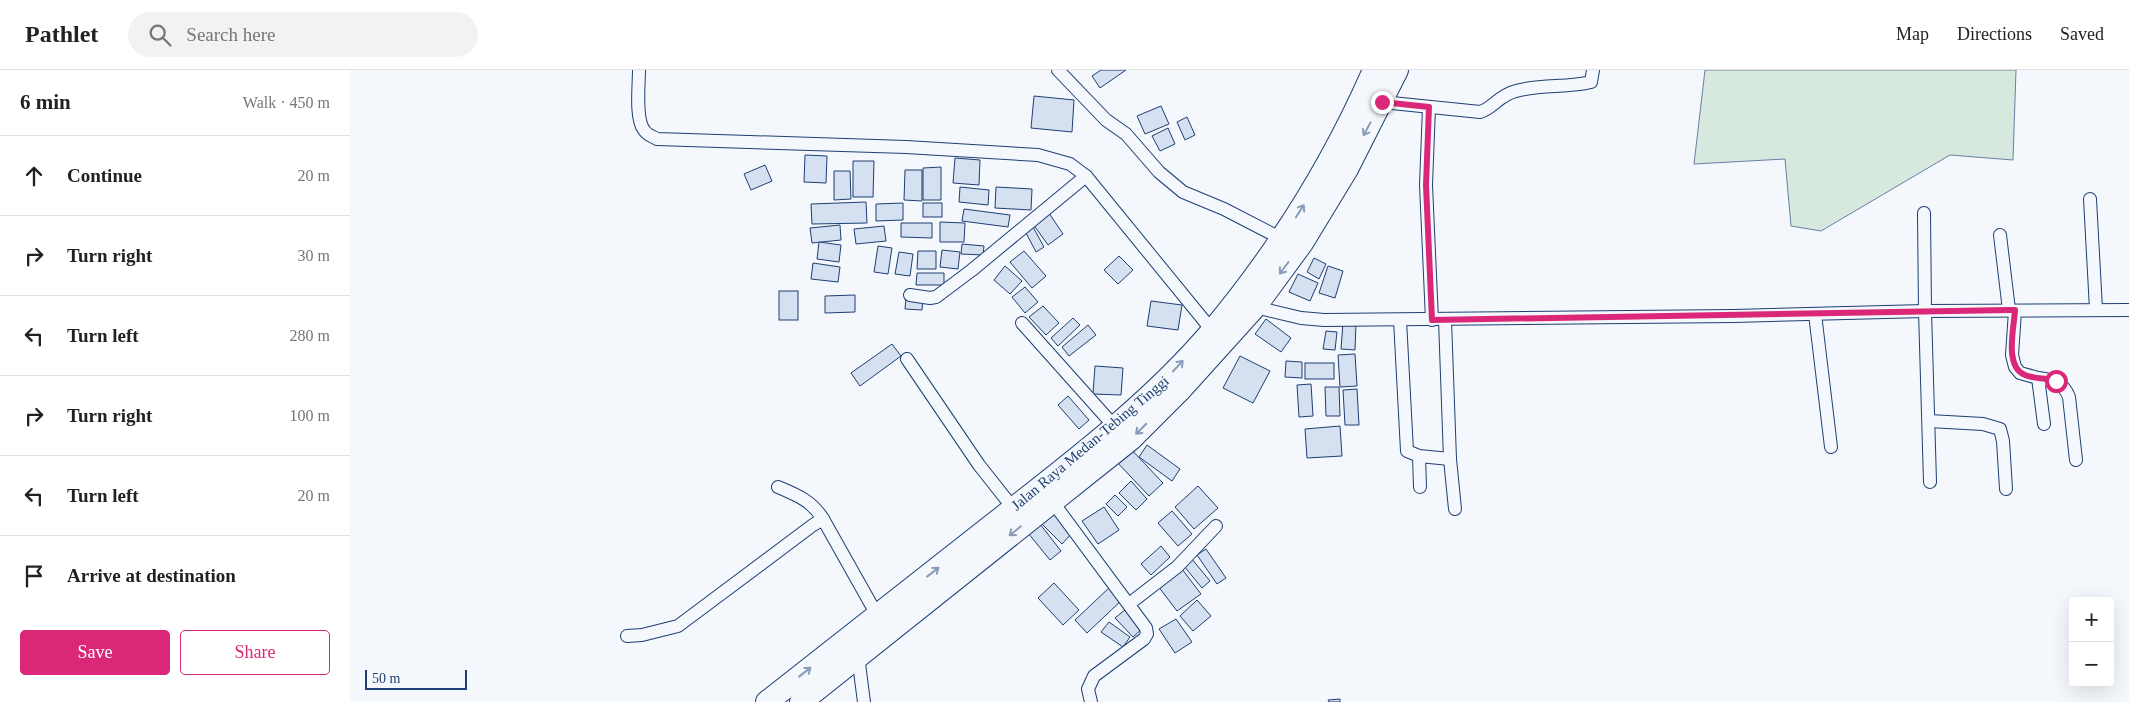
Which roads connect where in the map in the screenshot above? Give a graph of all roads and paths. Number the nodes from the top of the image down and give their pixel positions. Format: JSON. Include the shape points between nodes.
{"nodes":[{"id":1,"x":639,"y":70,"type":"edge"},
{"id":2,"x":1058,"y":70,"type":"edge"},
{"id":3,"x":1374,"y":70,"type":"edge"},
{"id":4,"x":1397,"y":70,"type":"edge"},
{"id":5,"x":1593,"y":70,"type":"edge"},
{"id":6,"x":1382,"y":102,"type":"junction"},
{"id":7,"x":1429,"y":107,"type":"junction"},
{"id":8,"x":1086,"y":176,"type":"junction"},
{"id":9,"x":2090,"y":199,"type":"dead end"},
{"id":10,"x":1924,"y":213,"type":"dead end"},
{"id":11,"x":2000,"y":235,"type":"dead end"},
{"id":12,"x":1282,"y":239,"type":"junction"},
{"id":13,"x":910,"y":295,"type":"dead end"},
{"id":14,"x":1255,"y":307,"type":"junction"},
{"id":15,"x":2096,"y":309,"type":"junction"},
{"id":16,"x":2012,"y":310,"type":"junction"},
{"id":17,"x":2129,"y":310,"type":"edge"},
{"id":18,"x":1924,"y":311,"type":"junction"},
{"id":19,"x":1815,"y":314,"type":"junction"},
{"id":20,"x":1400,"y":320,"type":"junction"},
{"id":21,"x":1432,"y":320,"type":"junction"},
{"id":22,"x":1445,"y":320,"type":"junction"},
{"id":23,"x":1022,"y":324,"type":"dead end"},
{"id":24,"x":1218,"y":336,"type":"junction"},
{"id":25,"x":906,"y":358,"type":"dead end"},
{"id":26,"x":2038,"y":378,"type":"junction"},
{"id":27,"x":1929,"y":421,"type":"junction"},
{"id":28,"x":2044,"y":424,"type":"dead end"},
{"id":29,"x":1114,"y":426,"type":"junction"},
{"id":30,"x":1831,"y":447,"type":"dead end"},
{"id":31,"x":1418,"y":456,"type":"junction"},
{"id":32,"x":1450,"y":460,"type":"junction"},
{"id":33,"x":2076,"y":460,"type":"dead end"},
{"id":34,"x":1930,"y":482,"type":"dead end"},
{"id":35,"x":778,"y":487,"type":"dead end"},
{"id":36,"x":1420,"y":487,"type":"dead end"},
{"id":37,"x":2006,"y":489,"type":"dead end"},
{"id":38,"x":1052,"y":502,"type":"junction"},
{"id":39,"x":1013,"y":508,"type":"junction"},
{"id":40,"x":1455,"y":509,"type":"dead end"},
{"id":41,"x":823,"y":520,"type":"junction"},
{"id":42,"x":1216,"y":526,"type":"dead end"},
{"id":43,"x":1129,"y":604,"type":"junction"},
{"id":44,"x":877,"y":616,"type":"junction"},
{"id":45,"x":627,"y":636,"type":"dead end"},
{"id":46,"x":858,"y":656,"type":"junction"},
{"id":47,"x":767,"y":702,"type":"edge"},
{"id":48,"x":801,"y":702,"type":"edge"},
{"id":49,"x":864,"y":702,"type":"edge"},
{"id":50,"x":1090,"y":702,"type":"edge"}],
"edges":[{"from":1,"to":8,"type":"street","via":[[639,118],[642,128],[657,138],[1038,155],[1070,164]]},
{"from":2,"to":12,"type":"street","via":[[1106,120],[1126,134],[1158,172],[1183,192]]},
{"from":12,"to":3,"type":"highway","name":"Jalan Raya Medan-Tebing Tinggi","one_way":true,"via":[[1340,141]]},
{"from":4,"to":6,"type":"highway","name":"Jalan Raya Medan-Tebing Tinggi"},
{"from":5,"to":7,"type":"street","via":[[1591,82],[1516,91],[1502,95],[1483,111]]},
{"from":6,"to":7,"type":"street"},
{"from":6,"to":14,"type":"highway","name":"Jalan Raya Medan-Tebing Tinggi","one_way":true,"via":[[1302,243]]},
{"from":7,"to":21,"type":"street","via":[[1426,185]]},
{"from":8,"to":13,"type":"street","via":[[936,296]]},
{"from":8,"to":24,"type":"street"},
{"from":9,"to":15,"type":"street"},
{"from":10,"to":18,"type":"street"},
{"from":11,"to":16,"type":"street"},
{"from":12,"to":24,"type":"highway","name":"Jalan Raya Medan-Tebing Tinggi"},
{"from":14,"to":20,"type":"street","via":[[1301,318]]},
{"from":14,"to":24,"type":"highway","name":"Jalan Raya Medan-Tebing Tinggi"},
{"from":15,"to":16,"type":"street"},
{"from":15,"to":17,"type":"street"},
{"from":16,"to":18,"type":"street"},
{"from":16,"to":26,"type":"street","via":[[2013,362],[2020,373]]},
{"from":18,"to":19,"type":"street"},
{"from":18,"to":27,"type":"street"},
{"from":19,"to":22,"type":"street"},
{"from":19,"to":30,"type":"street"},
{"from":20,"to":21,"type":"street"},
{"from":20,"to":31,"type":"street","via":[[1407,451]]},
{"from":21,"to":22,"type":"street"},
{"from":22,"to":32,"type":"street"},
{"from":23,"to":29,"type":"street"},
{"from":29,"to":24,"type":"highway","name":"Jalan Raya Medan-Tebing Tinggi","one_way":true},
{"from":24,"to":38,"type":"highway","name":"Jalan Raya Medan-Tebing Tinggi","one_way":true,"via":[[1131,439]]},
{"from":25,"to":39,"type":"street","via":[[979,465]]},
{"from":26,"to":28,"type":"street"},
{"from":26,"to":33,"type":"street","via":[[2056,381],[2066,389]]},
{"from":27,"to":34,"type":"street"},
{"from":27,"to":37,"type":"street","via":[[1983,424],[2000,429]]},
{"from":29,"to":39,"type":"highway","name":"Jalan Raya Medan-Tebing Tinggi"},
{"from":31,"to":32,"type":"street"},
{"from":31,"to":36,"type":"street"},
{"from":32,"to":40,"type":"street"},
{"from":35,"to":41,"type":"street","via":[[808,501]]},
{"from":38,"to":43,"type":"street"},
{"from":38,"to":46,"type":"highway","name":"Jalan Raya Medan-Tebing Tinggi","one_way":true},
{"from":44,"to":39,"type":"highway","name":"Jalan Raya Medan-Tebing Tinggi","one_way":true},
{"from":41,"to":44,"type":"street"},
{"from":41,"to":45,"type":"street","via":[[678,626]]},
{"from":42,"to":43,"type":"street","via":[[1177,567]]},
{"from":43,"to":50,"type":"street","via":[[1147,634],[1134,648],[1094,676],[1088,689]]},
{"from":47,"to":44,"type":"highway","name":"Jalan Raya Medan-Tebing Tinggi","one_way":true},
{"from":46,"to":48,"type":"highway","name":"Jalan Raya Medan-Tebing Tinggi"},
{"from":46,"to":49,"type":"street"}]}
